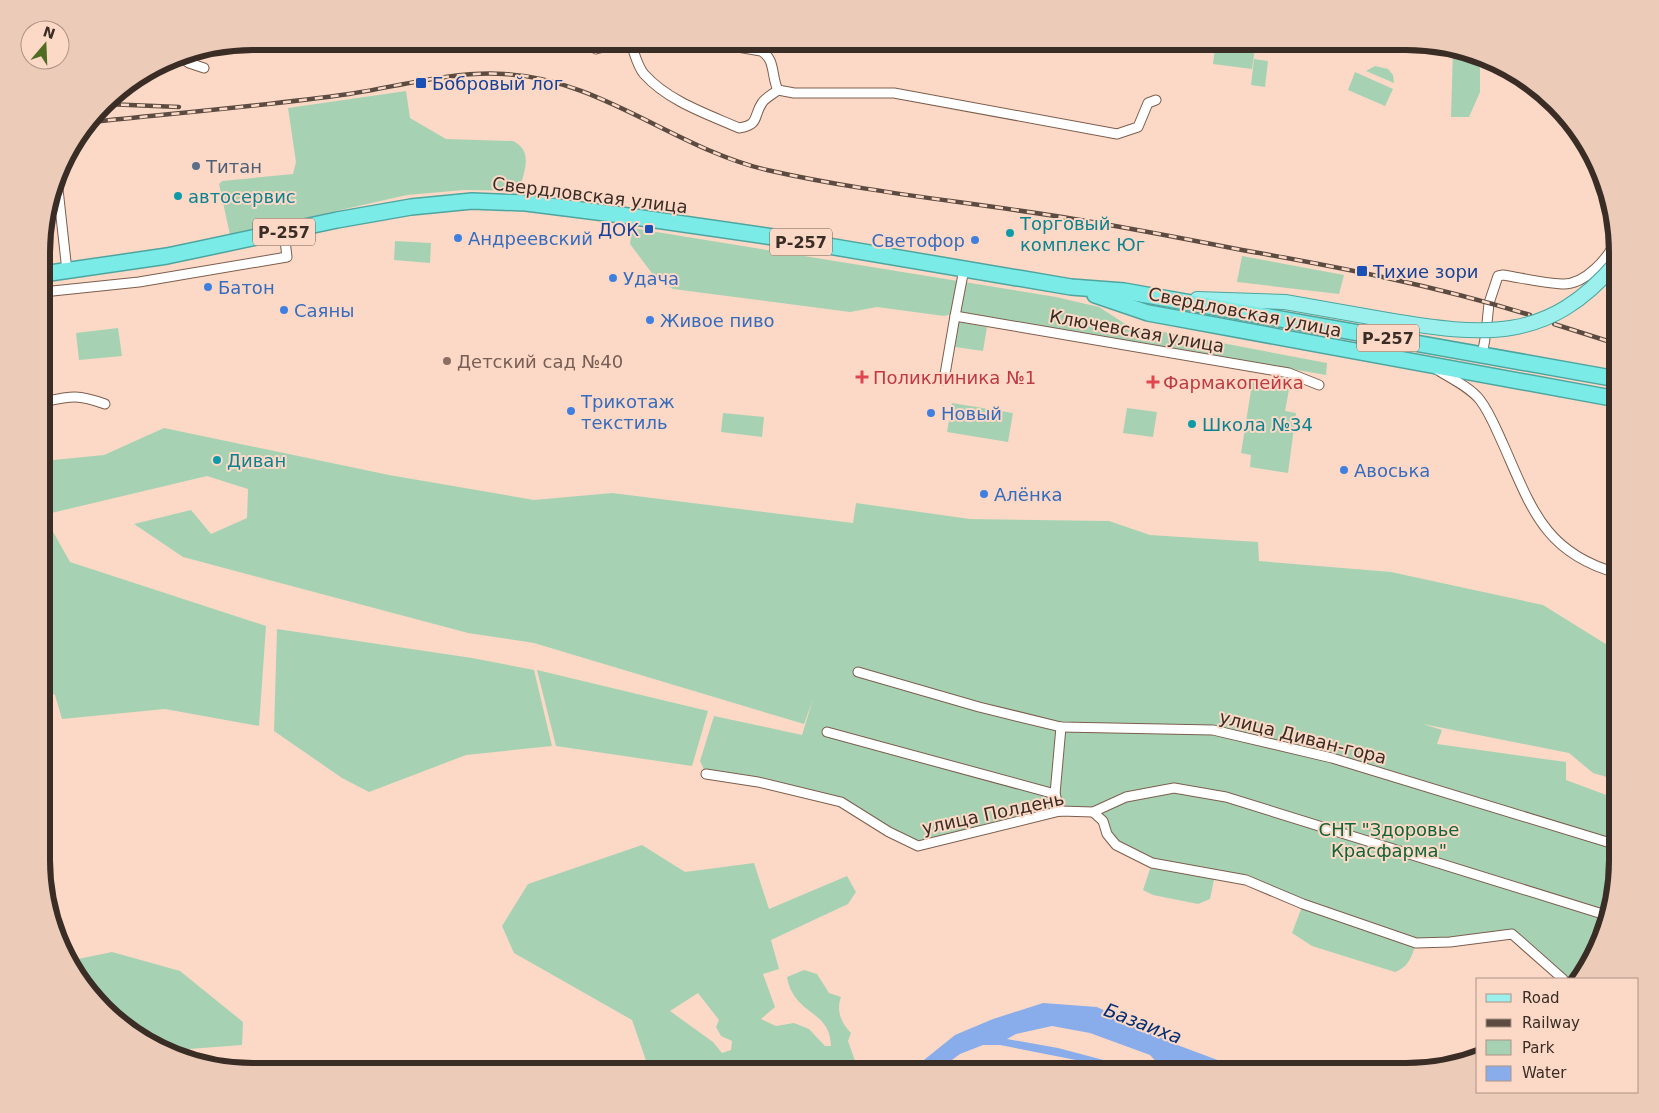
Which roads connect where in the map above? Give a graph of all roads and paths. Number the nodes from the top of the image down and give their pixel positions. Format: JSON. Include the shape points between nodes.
{"nodes":[{"id":1,"x":633,"y":50,"type":"edge"},
{"id":2,"x":755,"y":50,"type":"edge"},
{"id":3,"x":186,"y":61,"type":"edge"},
{"id":4,"x":204,"y":68,"type":"dead end"},
{"id":5,"x":778,"y":90,"type":"junction"},
{"id":6,"x":1156,"y":100,"type":"dead end"},
{"id":7,"x":59,"y":195,"type":"edge"},
{"id":8,"x":284,"y":232,"type":"junction"},
{"id":9,"x":1609,"y":251,"type":"edge"},
{"id":10,"x":964,"y":269,"type":"junction"},
{"id":11,"x":67,"y":271,"type":"junction"},
{"id":12,"x":1609,"y":272,"type":"edge"},
{"id":13,"x":50,"y":273,"type":"edge"},
{"id":14,"x":1075,"y":288,"type":"junction"},
{"id":15,"x":50,"y":291,"type":"edge"},
{"id":16,"x":1159,"y":298,"type":"junction"},
{"id":17,"x":954,"y":320,"type":"junction"},
{"id":18,"x":1487,"y":323,"type":"dead end"},
{"id":19,"x":1484,"y":339,"type":"dead end"},
{"id":20,"x":1482,"y":354,"type":"junction"},
{"id":21,"x":1429,"y":365,"type":"junction"},
{"id":22,"x":1609,"y":378,"type":"edge"},
{"id":23,"x":944,"y":380,"type":"dead end"},
{"id":24,"x":1319,"y":385,"type":"dead end"},
{"id":25,"x":1536,"y":385,"type":"junction"},
{"id":26,"x":1609,"y":398,"type":"edge"},
{"id":27,"x":50,"y":400,"type":"edge"},
{"id":28,"x":1609,"y":403,"type":"edge"},
{"id":29,"x":105,"y":404,"type":"dead end"},
{"id":30,"x":1609,"y":570,"type":"edge"},
{"id":31,"x":858,"y":672,"type":"dead end"},
{"id":32,"x":1061,"y":727,"type":"junction"},
{"id":33,"x":827,"y":732,"type":"dead end"},
{"id":34,"x":706,"y":774,"type":"dead end"},
{"id":35,"x":1054,"y":794,"type":"junction"},
{"id":36,"x":1060,"y":812,"type":"junction"},
{"id":37,"x":1093,"y":812,"type":"junction"},
{"id":38,"x":1609,"y":843,"type":"edge"},
{"id":39,"x":1602,"y":914,"type":"edge"},
{"id":40,"x":1562,"y":978,"type":"edge"}],
"edges":[{"from":1,"to":5,"type":"street","via":[[642,73],[662,89],[689,106],[739,128],[748,127],[755,120],[762,102]]},
{"from":2,"to":5,"type":"street","via":[[771,60]]},
{"from":3,"to":4,"type":"street"},
{"from":5,"to":6,"type":"street","via":[[794,93],[894,93],[1117,134],[1138,127],[1148,103]]},
{"from":7,"to":11,"type":"street"},
{"from":8,"to":10,"type":"highway","name":"Свердловская улица","number":"Р-257","via":[[441,203],[517,203],[787,239]]},
{"from":8,"to":11,"type":"highway","name":"Свердловская улица","number":"Р-257","via":[[167,256]]},
{"from":8,"to":15,"type":"street","via":[[287,257],[146,281]]},
{"from":9,"to":18,"type":"street","via":[[1591,272],[1564,285],[1503,274],[1498,276]]},
{"from":10,"to":14,"type":"highway","name":"Свердловская улица","number":"Р-257"},
{"from":10,"to":17,"type":"street"},
{"from":11,"to":13,"type":"highway","name":"Свердловская улица","number":"Р-257"},
{"from":12,"to":16,"type":"main road","bridge":true,"via":[[1578,301],[1527,325],[1500,331],[1470,331],[1387,320],[1285,302]]},
{"from":14,"to":16,"type":"highway","name":"Свердловская улица","number":"Р-257","via":[[1124,291]]},
{"from":14,"to":21,"type":"highway","name":"Свердловская улица","number":"Р-257","via":[[1148,313]]},
{"from":16,"to":20,"type":"highway","name":"Свердловская улица","number":"Р-257"},
{"from":17,"to":23,"type":"street"},
{"from":17,"to":24,"type":"street","name":"Ключевская улица","via":[[1289,374]]},
{"from":19,"to":20,"type":"street"},
{"from":20,"to":22,"type":"highway","name":"Свердловская улица","number":"Р-257"},
{"from":21,"to":25,"type":"highway","name":"Свердловская улица","number":"Р-257"},
{"from":21,"to":30,"type":"street","via":[[1479,398],[1540,523],[1568,550],[1595,567]]},
{"from":25,"to":26,"type":"highway","name":"Свердловская улица","number":"Р-257"},
{"from":25,"to":28,"type":"main road"},
{"from":27,"to":29,"type":"street","via":[[83,396]]},
{"from":31,"to":32,"type":"street","name":"улица Диван-гора","via":[[979,708]]},
{"from":32,"to":35,"type":"street"},
{"from":32,"to":38,"type":"street","name":"улица Диван-гора","via":[[1213,730],[1332,758]]},
{"from":33,"to":35,"type":"street"},
{"from":34,"to":36,"type":"street","name":"улица Полдень","via":[[758,782],[841,802],[918,846]]},
{"from":35,"to":36,"type":"street"},
{"from":36,"to":37,"type":"street","name":"улица Полдень"},
{"from":37,"to":39,"type":"street","name":"улица Полдень","via":[[1126,797],[1174,788],[1226,797]]},
{"from":37,"to":40,"type":"street","via":[[1103,821],[1107,834],[1116,845],[1152,863],[1246,880],[1303,904],[1416,943],[1512,934]]}]}
